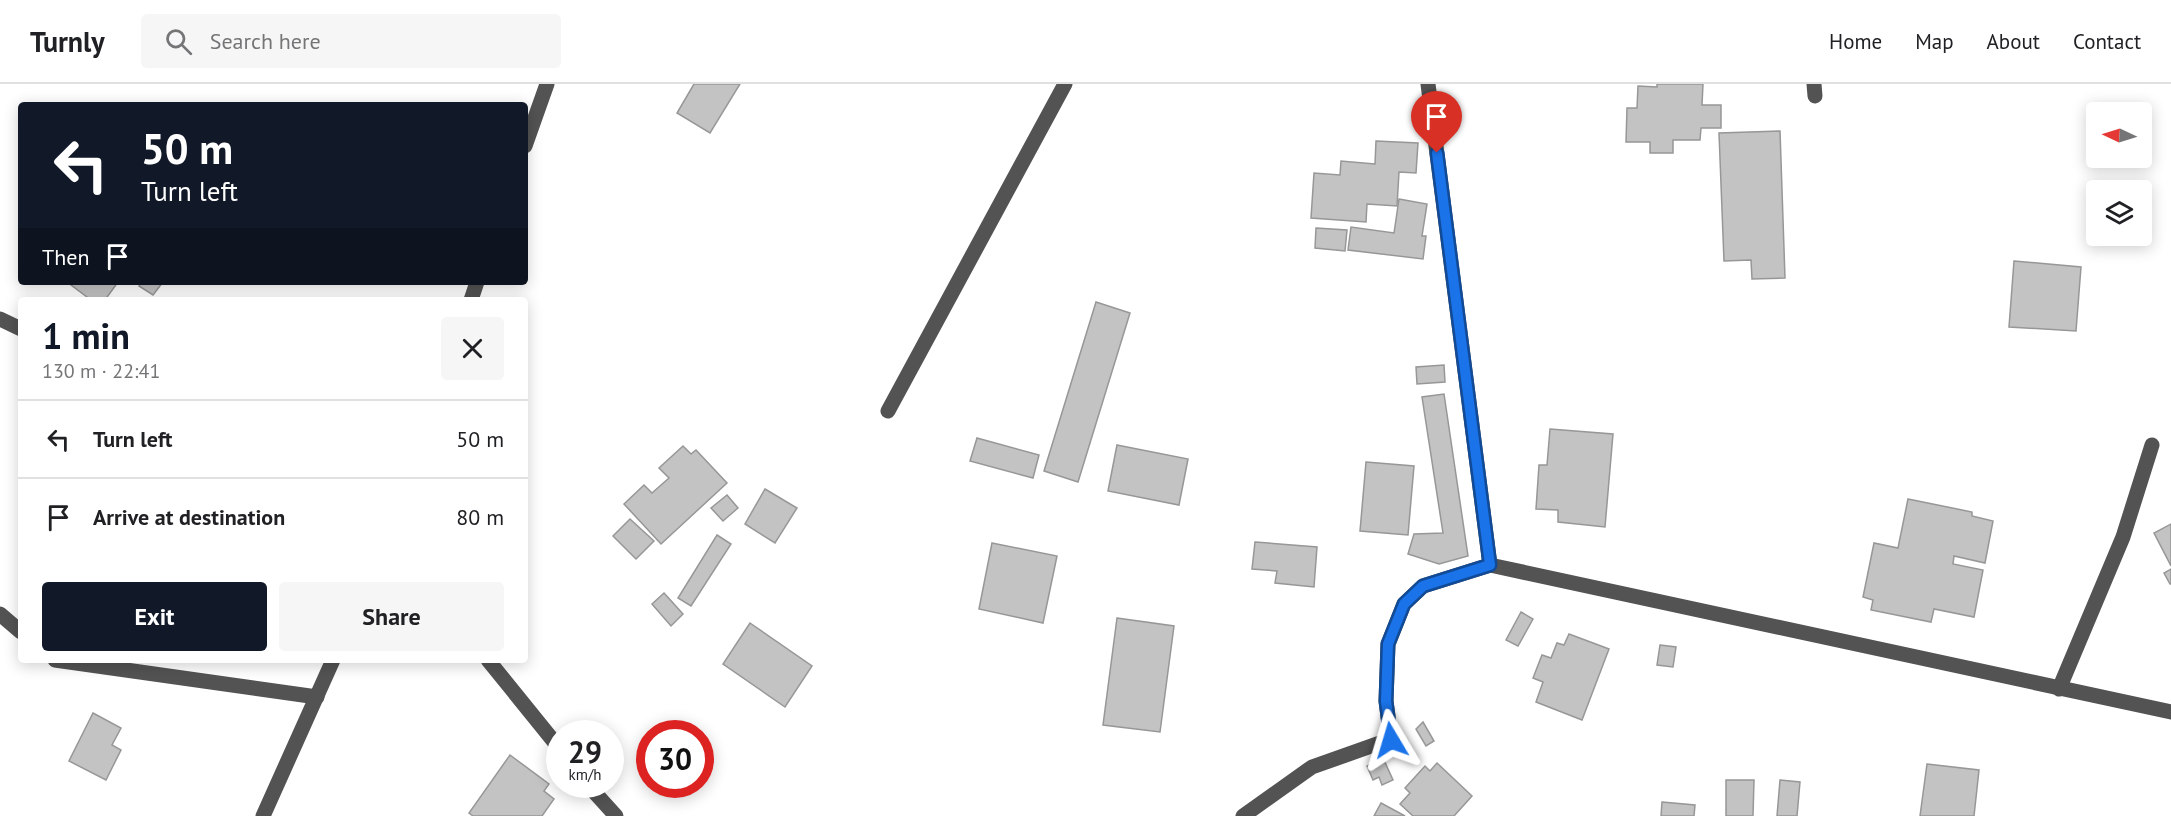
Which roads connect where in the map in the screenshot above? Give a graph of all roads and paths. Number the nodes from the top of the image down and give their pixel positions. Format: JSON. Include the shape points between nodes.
{"nodes":[{"id":1,"x":547,"y":84,"type":"edge"},
{"id":2,"x":1065,"y":84,"type":"edge"},
{"id":3,"x":1428,"y":84,"type":"edge"},
{"id":4,"x":528,"y":138,"type":"edge"},
{"id":5,"x":0,"y":319,"type":"edge"},
{"id":6,"x":18,"y":328,"type":"edge"},
{"id":7,"x":888,"y":411,"type":"dead end"},
{"id":8,"x":2152,"y":445,"type":"dead end"},
{"id":9,"x":1490,"y":565,"type":"junction"},
{"id":10,"x":0,"y":614,"type":"edge"},
{"id":11,"x":18,"y":629,"type":"edge"},
{"id":12,"x":76,"y":663,"type":"edge"},
{"id":13,"x":332,"y":663,"type":"edge"},
{"id":14,"x":490,"y":663,"type":"edge"},
{"id":15,"x":2059,"y":689,"type":"junction"},
{"id":16,"x":316,"y":697,"type":"junction"},
{"id":17,"x":2171,"y":712,"type":"edge"},
{"id":18,"x":546,"y":732,"type":"edge"},
{"id":19,"x":600,"y":798,"type":"edge"},
{"id":20,"x":263,"y":816,"type":"edge"},
{"id":21,"x":616,"y":816,"type":"edge"},
{"id":22,"x":1243,"y":816,"type":"edge"}],
"edges":[{"from":1,"to":4,"type":"street"},
{"from":2,"to":7,"type":"street"},
{"from":3,"to":9,"type":"street"},
{"from":5,"to":6,"type":"street"},
{"from":8,"to":15,"type":"street","via":[[2123,537]]},
{"from":9,"to":15,"type":"street"},
{"from":9,"to":22,"type":"street","via":[[1423,586],[1404,604],[1388,644],[1386,701],[1391,740],[1312,767]]},
{"from":10,"to":11,"type":"street"},
{"from":12,"to":16,"type":"street"},
{"from":13,"to":16,"type":"street"},
{"from":14,"to":18,"type":"street"},
{"from":15,"to":17,"type":"street"},
{"from":16,"to":20,"type":"street"},
{"from":19,"to":21,"type":"street"}]}
